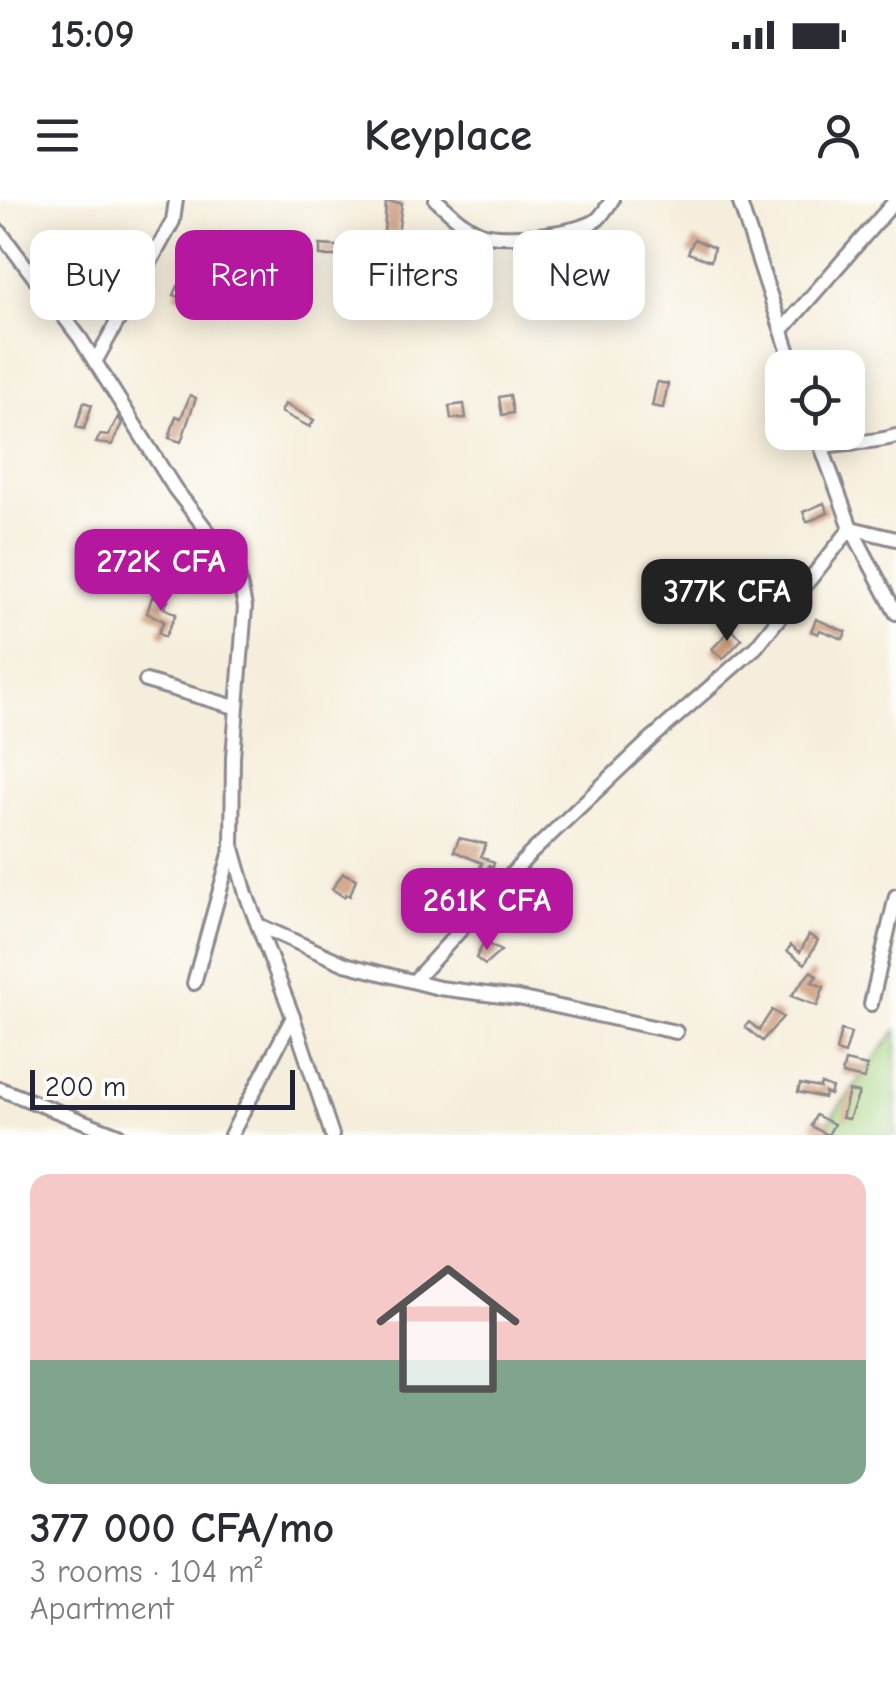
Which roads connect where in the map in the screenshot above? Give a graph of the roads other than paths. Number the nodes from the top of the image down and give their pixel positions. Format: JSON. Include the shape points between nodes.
{"nodes":[{"id":1,"x":176,"y":200,"type":"edge"},
{"id":2,"x":436,"y":200,"type":"edge"},
{"id":3,"x":612,"y":200,"type":"edge"},
{"id":4,"x":739,"y":200,"type":"edge"},
{"id":5,"x":896,"y":200,"type":"edge"},
{"id":6,"x":0,"y":232,"type":"edge"},
{"id":7,"x":782,"y":330,"type":"junction"},
{"id":8,"x":788,"y":350,"type":"edge"},
{"id":9,"x":95,"y":362,"type":"junction"},
{"id":10,"x":896,"y":436,"type":"edge"},
{"id":11,"x":865,"y":441,"type":"edge"},
{"id":12,"x":822,"y":450,"type":"edge"},
{"id":13,"x":851,"y":528,"type":"junction"},
{"id":14,"x":896,"y":539,"type":"edge"},
{"id":15,"x":896,"y":613,"type":"edge"},
{"id":16,"x":146,"y":681,"type":"dead end"},
{"id":17,"x":236,"y":707,"type":"junction"},
{"id":18,"x":232,"y":845,"type":"junction"},
{"id":19,"x":896,"y":896,"type":"edge"},
{"id":20,"x":258,"y":925,"type":"junction"},
{"id":21,"x":194,"y":982,"type":"dead end"},
{"id":22,"x":414,"y":982,"type":"junction"},
{"id":23,"x":871,"y":1004,"type":"dead end"},
{"id":24,"x":292,"y":1017,"type":"junction"},
{"id":25,"x":676,"y":1032,"type":"dead end"},
{"id":26,"x":0,"y":1089,"type":"edge"},
{"id":27,"x":118,"y":1135,"type":"edge"},
{"id":28,"x":230,"y":1135,"type":"edge"},
{"id":29,"x":332,"y":1135,"type":"edge"}],
"edges":[{"from":1,"to":9,"type":"street","via":[[174,221]]},
{"from":2,"to":3,"type":"street","via":[[470,228],[501,236],[578,228],[596,220]]},
{"from":4,"to":7,"type":"street"},
{"from":5,"to":7,"type":"street"},
{"from":6,"to":9,"type":"street"},
{"from":7,"to":8,"type":"street"},
{"from":9,"to":17,"type":"street","via":[[175,490],[237,569],[244,607]]},
{"from":10,"to":11,"type":"street"},
{"from":12,"to":13,"type":"street"},
{"from":13,"to":14,"type":"street"},
{"from":13,"to":15,"type":"street"},
{"from":13,"to":22,"type":"street","via":[[756,648],[529,855]]},
{"from":16,"to":17,"type":"street"},
{"from":17,"to":18,"type":"street"},
{"from":18,"to":20,"type":"street"},
{"from":18,"to":21,"type":"street"},
{"from":19,"to":23,"type":"street"},
{"from":20,"to":22,"type":"street","via":[[345,964]]},
{"from":20,"to":24,"type":"street"},
{"from":22,"to":25,"type":"street"},
{"from":24,"to":28,"type":"street"},
{"from":24,"to":29,"type":"street"},
{"from":26,"to":27,"type":"street"}]}
